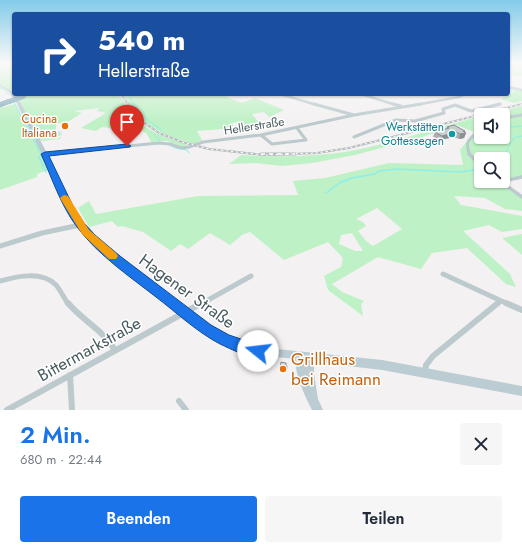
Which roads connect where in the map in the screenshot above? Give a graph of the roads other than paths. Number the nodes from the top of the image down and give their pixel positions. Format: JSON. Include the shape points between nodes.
{"nodes":[{"id":1,"x":0,"y":86,"type":"edge"},
{"id":2,"x":510,"y":87,"type":"edge"},
{"id":3,"x":522,"y":90,"type":"edge"},
{"id":4,"x":12,"y":94,"type":"edge"},
{"id":5,"x":14,"y":96,"type":"edge"},
{"id":6,"x":21,"y":96,"type":"edge"},
{"id":7,"x":287,"y":96,"type":"edge"},
{"id":8,"x":371,"y":96,"type":"edge"},
{"id":9,"x":457,"y":96,"type":"edge"},
{"id":10,"x":438,"y":101,"type":"junction"},
{"id":11,"x":496,"y":102,"type":"dead end"},
{"id":12,"x":0,"y":104,"type":"edge"},
{"id":13,"x":500,"y":104,"type":"junction"},
{"id":14,"x":504,"y":105,"type":"dead end"},
{"id":15,"x":450,"y":106,"type":"junction"},
{"id":16,"x":403,"y":107,"type":"junction"},
{"id":17,"x":354,"y":115,"type":"junction"},
{"id":18,"x":522,"y":115,"type":"edge"},
{"id":19,"x":510,"y":117,"type":"edge"},
{"id":20,"x":422,"y":118,"type":"junction"},
{"id":21,"x":429,"y":121,"type":"dead end"},
{"id":22,"x":392,"y":122,"type":"junction"},
{"id":23,"x":297,"y":128,"type":"junction"},
{"id":24,"x":402,"y":128,"type":"dead end"},
{"id":25,"x":261,"y":135,"type":"junction"},
{"id":26,"x":474,"y":136,"type":"edge"},
{"id":27,"x":354,"y":137,"type":"dead end"},
{"id":28,"x":45,"y":154,"type":"junction"},
{"id":29,"x":474,"y":160,"type":"edge"},
{"id":30,"x":522,"y":177,"type":"edge"},
{"id":31,"x":510,"y":179,"type":"edge"},
{"id":32,"x":510,"y":188,"type":"edge"},
{"id":33,"x":522,"y":197,"type":"edge"},
{"id":34,"x":80,"y":225,"type":"junction"},
{"id":35,"x":0,"y":246,"type":"edge"},
{"id":36,"x":443,"y":274,"type":"dead end"},
{"id":37,"x":251,"y":276,"type":"dead end"},
{"id":38,"x":0,"y":281,"type":"edge"},
{"id":39,"x":500,"y":301,"type":"junction"},
{"id":40,"x":522,"y":310,"type":"edge"},
{"id":41,"x":184,"y":312,"type":"junction"},
{"id":42,"x":115,"y":350,"type":"junction"},
{"id":43,"x":299,"y":355,"type":"junction"},
{"id":44,"x":309,"y":356,"type":"junction"},
{"id":45,"x":425,"y":372,"type":"junction"},
{"id":46,"x":70,"y":375,"type":"junction"},
{"id":47,"x":522,"y":391,"type":"edge"},
{"id":48,"x":313,"y":398,"type":"junction"},
{"id":49,"x":179,"y":401,"type":"dead end"},
{"id":50,"x":7,"y":410,"type":"edge"},
{"id":51,"x":72,"y":410,"type":"edge"},
{"id":52,"x":186,"y":410,"type":"edge"},
{"id":53,"x":318,"y":410,"type":"edge"}],
"edges":[{"from":1,"to":4,"type":"main road","name":"Hagener Straße"},
{"from":2,"to":3,"type":"street"},
{"from":5,"to":28,"type":"main road","name":"Hagener Straße"},
{"from":6,"to":12,"type":"highway","bridge":true},
{"from":7,"to":17,"type":"street"},
{"from":8,"to":16,"type":"street"},
{"from":9,"to":10,"type":"street","name":"Hellerstraße"},
{"from":10,"to":15,"type":"street"},
{"from":10,"to":16,"type":"street","name":"Hellerstraße"},
{"from":11,"to":13,"type":"street"},
{"from":13,"to":14,"type":"street"},
{"from":13,"to":15,"type":"street","via":[[471,111],[455,105]]},
{"from":15,"to":20,"type":"street","via":[[442,109],[444,113]]},
{"from":16,"to":17,"type":"street","name":"Hellerstraße"},
{"from":17,"to":23,"type":"street","name":"Hellerstraße"},
{"from":18,"to":19,"type":"street"},
{"from":20,"to":21,"type":"street"},
{"from":20,"to":22,"type":"street"},
{"from":22,"to":24,"type":"street"},
{"from":22,"to":27,"type":"street"},
{"from":23,"to":25,"type":"street","name":"Hellerstraße"},
{"from":23,"to":25,"type":"street","via":[[306,140],[272,144]]},
{"from":25,"to":28,"type":"street","name":"Hellerstraße","via":[[206,141],[186,148],[159,143]]},
{"from":26,"to":29,"type":"street","via":[[467,142],[466,147]]},
{"from":28,"to":34,"type":"main road","name":"Hagener Straße"},
{"from":30,"to":31,"type":"street"},
{"from":32,"to":33,"type":"street"},
{"from":34,"to":35,"type":"street"},
{"from":34,"to":41,"type":"main road","name":"Hagener Straße","via":[[116,259]]},
{"from":36,"to":39,"type":"street"},
{"from":37,"to":41,"type":"street","name":"Bittermarkstraße"},
{"from":38,"to":42,"type":"street","via":[[30,276],[49,280],[56,285],[81,317],[110,341]]},
{"from":39,"to":40,"type":"street"},
{"from":39,"to":45,"type":"street","via":[[433,356]]},
{"from":41,"to":42,"type":"street","name":"Bittermarkstraße"},
{"from":41,"to":43,"type":"main road","name":"Hagener Straße","via":[[213,332],[244,348]]},
{"from":42,"to":46,"type":"street","name":"Bittermarkstraße"},
{"from":43,"to":44,"type":"main road","name":"Hagener Straße"},
{"from":43,"to":48,"type":"main road","via":[[302,378]]},
{"from":44,"to":45,"type":"main road","name":"Hagener Straße"},
{"from":44,"to":48,"type":"main road"},
{"from":45,"to":47,"type":"main road","name":"Hagener Straße"},
{"from":46,"to":50,"type":"street","name":"Bittermarkstraße"},
{"from":46,"to":51,"type":"street"},
{"from":48,"to":53,"type":"main road"},
{"from":49,"to":52,"type":"street"}]}
